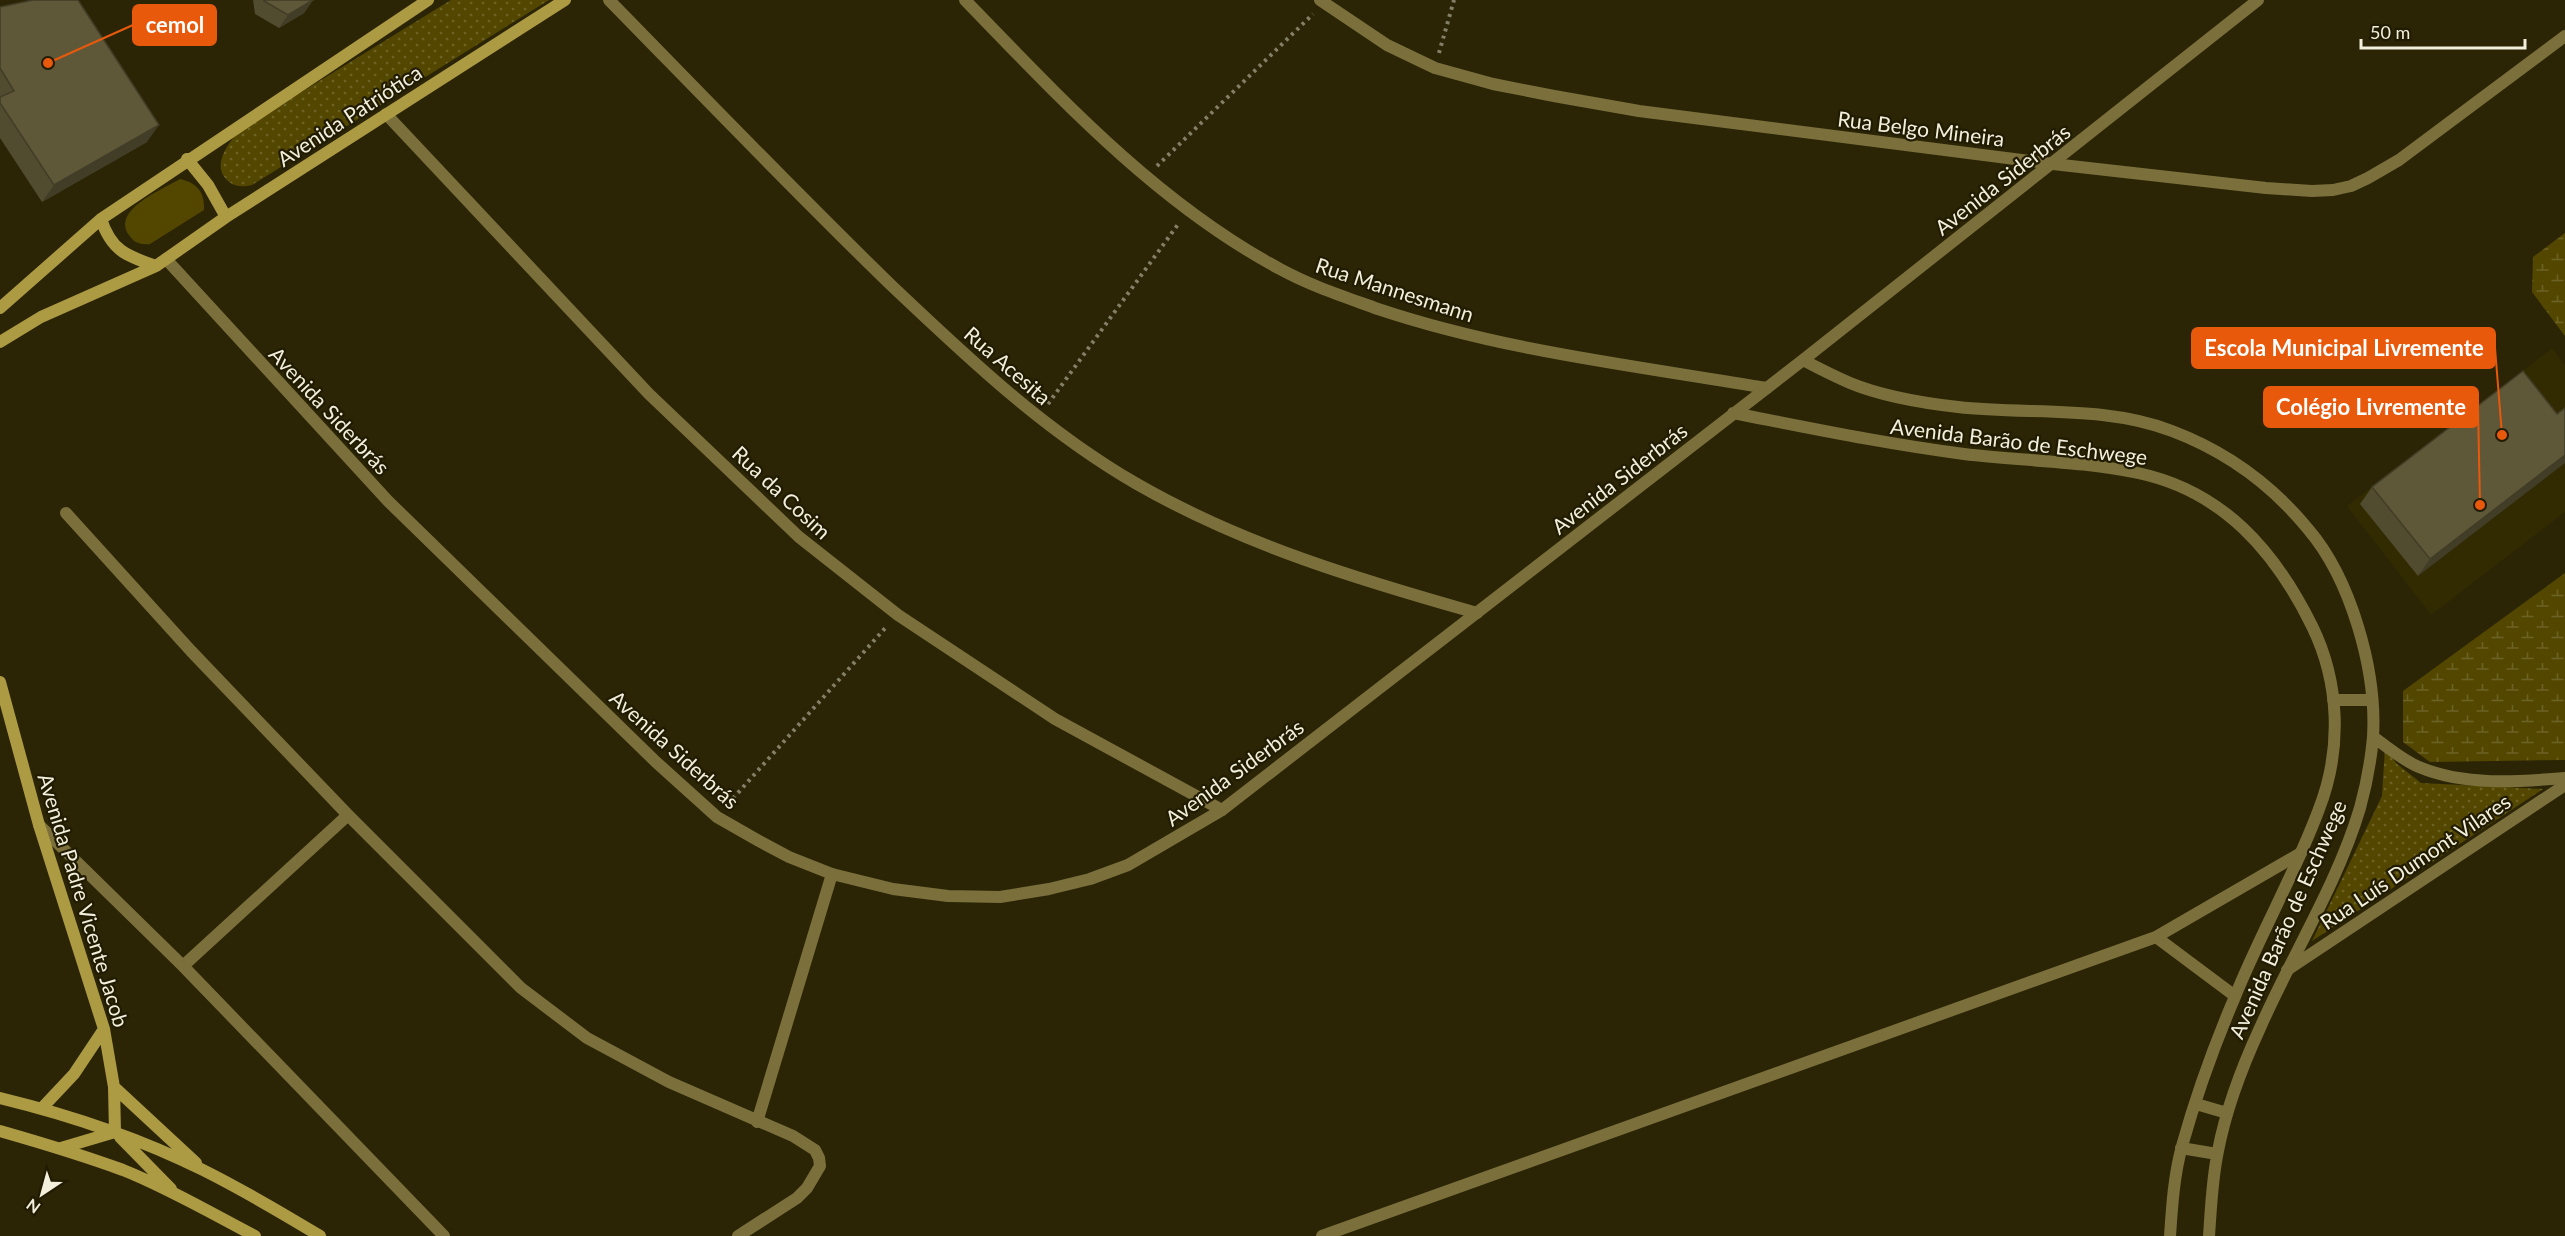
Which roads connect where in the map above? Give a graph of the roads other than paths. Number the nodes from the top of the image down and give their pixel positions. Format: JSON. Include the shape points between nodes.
{"nodes":[{"id":1,"x":428,"y":0,"type":"edge"},
{"id":2,"x":565,"y":0,"type":"edge"},
{"id":3,"x":609,"y":0,"type":"edge"},
{"id":4,"x":965,"y":0,"type":"edge"},
{"id":5,"x":2258,"y":0,"type":"edge"},
{"id":6,"x":1322,"y":2,"type":"edge"},
{"id":7,"x":2565,"y":36,"type":"edge"},
{"id":8,"x":386,"y":114,"type":"junction"},
{"id":9,"x":187,"y":159,"type":"junction"},
{"id":10,"x":2053,"y":164,"type":"junction"},
{"id":11,"x":226,"y":217,"type":"junction"},
{"id":12,"x":101,"y":219,"type":"junction"},
{"id":13,"x":160,"y":263,"type":"junction"},
{"id":14,"x":0,"y":308,"type":"edge"},
{"id":15,"x":0,"y":342,"type":"edge"},
{"id":16,"x":1803,"y":360,"type":"junction"},
{"id":17,"x":1767,"y":388,"type":"junction"},
{"id":18,"x":1733,"y":413,"type":"junction"},
{"id":19,"x":66,"y":513,"type":"dead end"},
{"id":20,"x":1477,"y":613,"type":"junction"},
{"id":21,"x":0,"y":682,"type":"edge"},
{"id":22,"x":2333,"y":700,"type":"junction"},
{"id":23,"x":2372,"y":700,"type":"junction"},
{"id":24,"x":2373,"y":737,"type":"junction"},
{"id":25,"x":2565,"y":778,"type":"edge"},
{"id":26,"x":2565,"y":785,"type":"edge"},
{"id":27,"x":1222,"y":810,"type":"junction"},
{"id":28,"x":348,"y":815,"type":"junction"},
{"id":29,"x":39,"y":825,"type":"junction"},
{"id":30,"x":2301,"y":853,"type":"junction"},
{"id":31,"x":832,"y":874,"type":"junction"},
{"id":32,"x":2156,"y":937,"type":"junction"},
{"id":33,"x":183,"y":966,"type":"junction"},
{"id":34,"x":2287,"y":970,"type":"junction"},
{"id":35,"x":2235,"y":996,"type":"junction"},
{"id":36,"x":104,"y":1029,"type":"junction"},
{"id":37,"x":114,"y":1087,"type":"junction"},
{"id":38,"x":0,"y":1098,"type":"edge"},
{"id":39,"x":2196,"y":1104,"type":"junction"},
{"id":40,"x":42,"y":1108,"type":"junction"},
{"id":41,"x":2227,"y":1113,"type":"junction"},
{"id":42,"x":757,"y":1122,"type":"junction"},
{"id":43,"x":0,"y":1131,"type":"edge"},
{"id":44,"x":115,"y":1132,"type":"junction"},
{"id":45,"x":61,"y":1148,"type":"junction"},
{"id":46,"x":2181,"y":1148,"type":"junction"},
{"id":47,"x":2217,"y":1154,"type":"junction"},
{"id":48,"x":203,"y":1170,"type":"junction"},
{"id":49,"x":177,"y":1195,"type":"junction"},
{"id":50,"x":255,"y":1236,"type":"edge"},
{"id":51,"x":320,"y":1236,"type":"edge"},
{"id":52,"x":444,"y":1236,"type":"edge"},
{"id":53,"x":738,"y":1236,"type":"edge"},
{"id":54,"x":1322,"y":1236,"type":"edge"},
{"id":55,"x":2170,"y":1236,"type":"edge"},
{"id":56,"x":2209,"y":1236,"type":"edge"}],
"edges":[{"from":1,"to":9,"type":"main road"},
{"from":2,"to":8,"type":"main road","name":"Avenida Patriótica"},
{"from":3,"to":20,"type":"street","name":"Rua Acesita","via":[[834,230],[968,359],[1093,457],[1139,485],[1256,542]]},
{"from":4,"to":17,"type":"street","name":"Rua Mannesmann","via":[[1044,82],[1145,177],[1238,245],[1281,270],[1406,318],[1493,341]]},
{"from":5,"to":10,"type":"street","name":"Avenida Siderbrás"},
{"from":6,"to":10,"type":"street","name":"Rua Belgo Mineira","via":[[1388,45],[1435,68],[1493,84],[1639,111]]},
{"from":7,"to":10,"type":"street","name":"Rua Belgo Mineira","via":[[2399,160],[2351,186],[2312,191],[2266,188]]},
{"from":8,"to":11,"type":"main road","name":"Avenida Patriótica"},
{"from":8,"to":27,"type":"street","name":"Rua da Cosim","via":[[649,394],[799,537],[898,615],[1055,719]]},
{"from":9,"to":11,"type":"main road"},
{"from":9,"to":12,"type":"main road"},
{"from":10,"to":16,"type":"street","name":"Avenida Siderbrás"},
{"from":11,"to":13,"type":"main road","name":"Avenida Patriótica"},
{"from":12,"to":13,"type":"main road","via":[[116,248],[130,257]]},
{"from":12,"to":14,"type":"main road"},
{"from":13,"to":15,"type":"main road","name":"Avenida Patriótica","via":[[40,317]]},
{"from":13,"to":31,"type":"street","name":"Avenida Siderbrás","via":[[388,501],[717,817],[789,857]]},
{"from":16,"to":17,"type":"street","name":"Avenida Siderbrás"},
{"from":16,"to":23,"type":"street","name":"Avenida Barão de Eschwege","via":[[1850,383],[1896,397],[1958,407],[2129,419],[2168,429],[2226,457],[2274,492],[2310,530],[2334,567],[2365,650]]},
{"from":17,"to":18,"type":"street","name":"Avenida Siderbrás"},
{"from":18,"to":20,"type":"street","name":"Avenida Siderbrás"},
{"from":18,"to":22,"type":"street","name":"Avenida Barão de Eschwege","via":[[1877,442],[2141,473],[2188,490],[2222,510],[2259,543],[2295,593],[2318,639],[2331,678]]},
{"from":19,"to":28,"type":"street"},
{"from":20,"to":27,"type":"street","name":"Avenida Siderbrás"},
{"from":21,"to":29,"type":"main road","name":"Avenida Padre Vicente Jacob"},
{"from":22,"to":23,"type":"street"},
{"from":22,"to":30,"type":"street","name":"Avenida Barão de Eschwege","via":[[2334,757]]},
{"from":23,"to":24,"type":"street","name":"Avenida Barão de Eschwege"},
{"from":24,"to":25,"type":"street","via":[[2405,760],[2447,776],[2500,781]]},
{"from":24,"to":34,"type":"street","name":"Avenida Barão de Eschwege","via":[[2366,783],[2348,841]]},
{"from":26,"to":34,"type":"street","name":"Rua Luís Dumont Vilares"},
{"from":27,"to":31,"type":"street","name":"Avenida Siderbrás","via":[[1128,865],[1049,889],[1000,897],[948,896],[893,889]]},
{"from":28,"to":33,"type":"street"},
{"from":28,"to":42,"type":"street","via":[[521,988],[587,1038],[669,1082]]},
{"from":29,"to":33,"type":"street"},
{"from":29,"to":36,"type":"main road","name":"Avenida Padre Vicente Jacob"},
{"from":30,"to":32,"type":"street"},
{"from":30,"to":35,"type":"street","name":"Avenida Barão de Eschwege"},
{"from":31,"to":42,"type":"street"},
{"from":32,"to":35,"type":"street"},
{"from":32,"to":54,"type":"street"},
{"from":33,"to":52,"type":"street"},
{"from":34,"to":41,"type":"street","name":"Avenida Barão de Eschwege"},
{"from":35,"to":39,"type":"street","name":"Avenida Barão de Eschwege"},
{"from":36,"to":37,"type":"main road","name":"Avenida Padre Vicente Jacob"},
{"from":36,"to":40,"type":"main road","via":[[74,1074]]},
{"from":37,"to":44,"type":"main road","name":"Avenida Padre Vicente Jacob"},
{"from":37,"to":48,"type":"main road"},
{"from":38,"to":40,"type":"main road"},
{"from":39,"to":41,"type":"street"},
{"from":39,"to":46,"type":"street","name":"Avenida Barão de Eschwege"},
{"from":40,"to":44,"type":"main road"},
{"from":41,"to":47,"type":"street","name":"Avenida Barão de Eschwege"},
{"from":42,"to":53,"type":"street","via":[[808,1144],[817,1154],[820,1166],[797,1198]]},
{"from":43,"to":45,"type":"main road"},
{"from":44,"to":45,"type":"main road"},
{"from":44,"to":48,"type":"main road"},
{"from":44,"to":49,"type":"main road"},
{"from":45,"to":49,"type":"main road"},
{"from":46,"to":47,"type":"street"},
{"from":46,"to":55,"type":"street","name":"Avenida Barão de Eschwege"},
{"from":47,"to":56,"type":"street","name":"Avenida Barão de Eschwege"},
{"from":48,"to":51,"type":"main road"},
{"from":49,"to":50,"type":"main road"}]}
